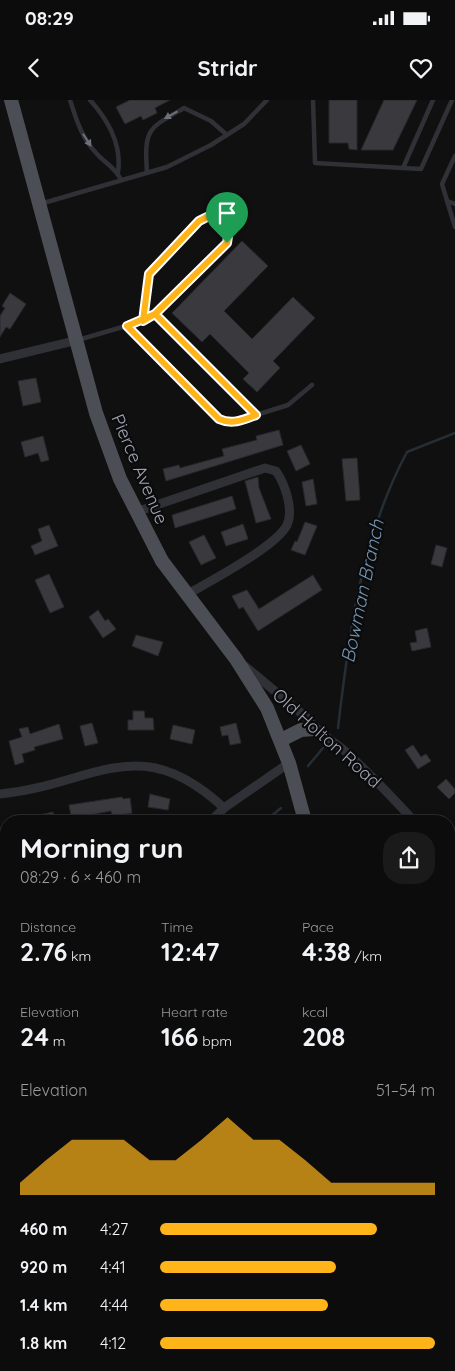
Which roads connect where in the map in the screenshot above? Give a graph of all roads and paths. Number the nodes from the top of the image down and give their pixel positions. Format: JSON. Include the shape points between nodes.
{"nodes":[{"id":1,"x":11,"y":100,"type":"edge"},
{"id":2,"x":70,"y":100,"type":"edge"},
{"id":3,"x":90,"y":100,"type":"edge"},
{"id":4,"x":267,"y":100,"type":"edge"},
{"id":5,"x":313,"y":100,"type":"edge"},
{"id":6,"x":433,"y":100,"type":"edge"},
{"id":7,"x":452,"y":100,"type":"edge"},
{"id":8,"x":227,"y":134,"type":"junction"},
{"id":9,"x":455,"y":156,"type":"edge"},
{"id":10,"x":402,"y":168,"type":"junction"},
{"id":11,"x":118,"y":172,"type":"junction"},
{"id":12,"x":147,"y":173,"type":"junction"},
{"id":13,"x":121,"y":180,"type":"junction"},
{"id":14,"x":447,"y":201,"type":"junction"},
{"id":15,"x":455,"y":204,"type":"edge"},
{"id":16,"x":39,"y":205,"type":"junction"},
{"id":17,"x":455,"y":227,"type":"edge"},
{"id":18,"x":155,"y":314,"type":"junction"},
{"id":19,"x":143,"y":321,"type":"junction"},
{"id":20,"x":127,"y":326,"type":"junction"},
{"id":21,"x":78,"y":340,"type":"junction"},
{"id":22,"x":0,"y":359,"type":"edge"},
{"id":23,"x":312,"y":385,"type":"dead end"},
{"id":24,"x":256,"y":415,"type":"junction"},
{"id":25,"x":136,"y":512,"type":"junction"},
{"id":26,"x":186,"y":595,"type":"junction"},
{"id":27,"x":236,"y":659,"type":"junction"},
{"id":28,"x":314,"y":729,"type":"junction"},
{"id":29,"x":281,"y":740,"type":"junction"},
{"id":30,"x":289,"y":763,"type":"junction"},
{"id":31,"x":0,"y":794,"type":"edge"},
{"id":32,"x":224,"y":808,"type":"junction"},
{"id":33,"x":217,"y":815,"type":"edge"},
{"id":34,"x":303,"y":815,"type":"edge"},
{"id":35,"x":408,"y":815,"type":"edge"}],
"edges":[{"from":1,"to":16,"type":"main road","name":"Pierce Avenue"},
{"from":2,"to":11,"type":"lane","one_way":true,"via":[[86,139],[96,153]]},
{"from":3,"to":11,"type":"lane","via":[[110,127],[120,158]]},
{"from":4,"to":8,"type":"lane","via":[[244,124]]},
{"from":5,"to":10,"type":"lane","via":[[315,163]]},
{"from":6,"to":10,"type":"lane"},
{"from":7,"to":10,"type":"lane","via":[[421,170]]},
{"from":8,"to":12,"type":"lane","via":[[167,167]]},
{"from":8,"to":12,"type":"lane","one_way":true,"via":[[211,121],[184,108],[153,125],[146,152]]},
{"from":9,"to":14,"type":"lane","via":[[442,184]]},
{"from":11,"to":13,"type":"lane"},
{"from":12,"to":13,"type":"lane"},
{"from":13,"to":16,"type":"lane"},
{"from":14,"to":15,"type":"lane"},
{"from":14,"to":17,"type":"lane"},
{"from":16,"to":21,"type":"main road","name":"Pierce Avenue"},
{"from":18,"to":19,"type":"lane"},
{"from":18,"to":19,"type":"lane","via":[[227,243],[228,225],[223,217],[213,214],[199,221],[149,274]]},
{"from":18,"to":24,"type":"lane"},
{"from":19,"to":20,"type":"lane"},
{"from":20,"to":21,"type":"lane"},
{"from":20,"to":24,"type":"lane","via":[[219,419],[239,422]]},
{"from":21,"to":22,"type":"street"},
{"from":21,"to":25,"type":"main road","name":"Pierce Avenue","via":[[105,440]]},
{"from":23,"to":24,"type":"lane","via":[[288,405]]},
{"from":25,"to":26,"type":"main road","name":"Pierce Avenue","via":[[162,561]]},
{"from":25,"to":26,"type":"street","via":[[265,468],[276,471],[281,478],[290,515],[281,534]]},
{"from":26,"to":27,"type":"main road","name":"Pierce Avenue"},
{"from":27,"to":28,"type":"street","name":"Old Holton Road","via":[[307,718]]},
{"from":27,"to":29,"type":"main road","name":"Pierce Avenue"},
{"from":28,"to":29,"type":"main road","via":[[301,730]]},
{"from":28,"to":35,"type":"street","name":"Old Holton Road","via":[[323,732],[344,750]]},
{"from":29,"to":30,"type":"main road","name":"Pierce Avenue"},
{"from":30,"to":32,"type":"street"},
{"from":30,"to":34,"type":"main road","name":"Pierce Avenue"},
{"from":31,"to":32,"type":"street","via":[[103,768],[139,764],[179,774],[207,792]]},
{"from":32,"to":33,"type":"street"}]}
